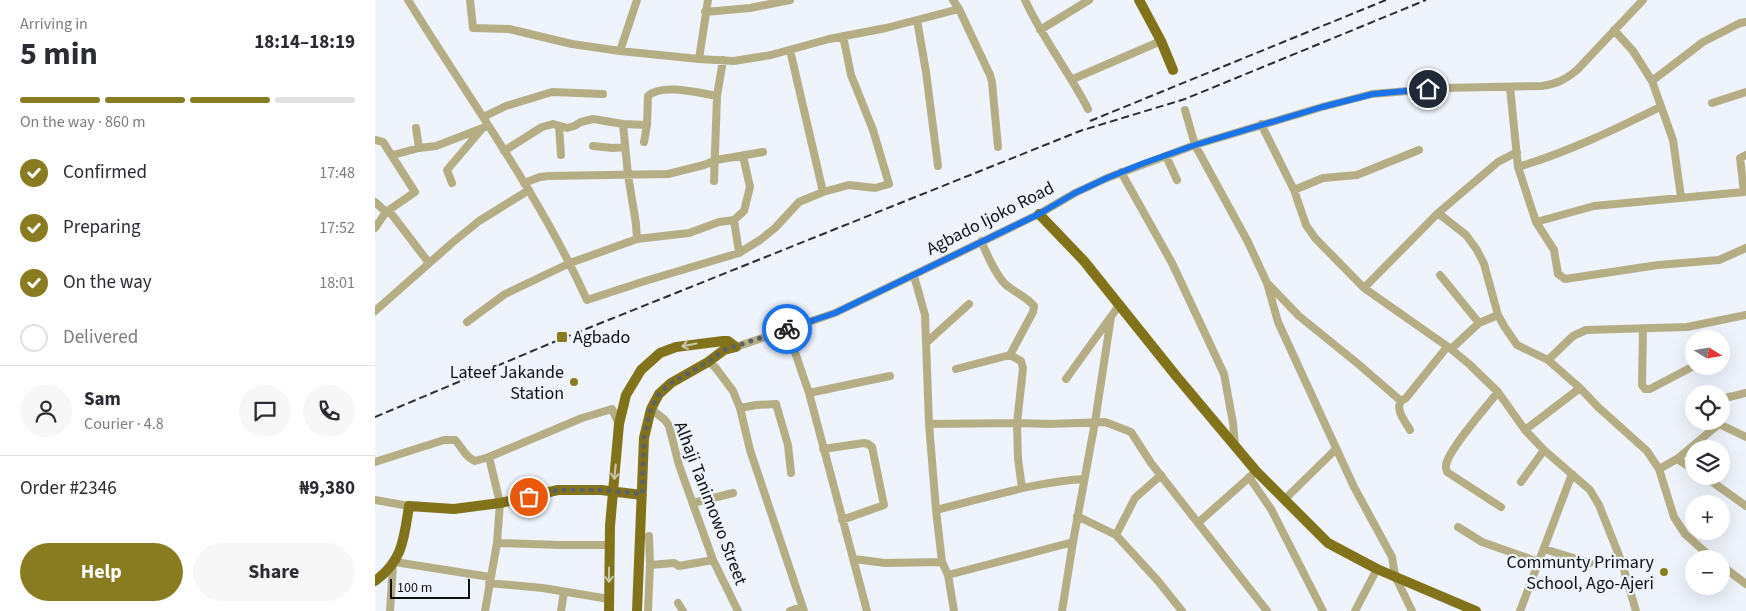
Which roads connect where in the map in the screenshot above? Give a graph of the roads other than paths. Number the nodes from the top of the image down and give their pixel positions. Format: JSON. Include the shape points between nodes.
{"nodes":[{"id":1,"x":407,"y":0,"type":"edge"},
{"id":2,"x":470,"y":0,"type":"edge"},
{"id":3,"x":637,"y":0,"type":"edge"},
{"id":4,"x":708,"y":0,"type":"edge"},
{"id":5,"x":790,"y":0,"type":"edge"},
{"id":6,"x":953,"y":0,"type":"edge"},
{"id":7,"x":1025,"y":0,"type":"edge"},
{"id":8,"x":1089,"y":0,"type":"edge"},
{"id":9,"x":1139,"y":0,"type":"edge"},
{"id":10,"x":1643,"y":0,"type":"edge"},
{"id":11,"x":959,"y":9,"type":"junction"},
{"id":12,"x":705,"y":12,"type":"junction"},
{"id":13,"x":917,"y":20,"type":"junction"},
{"id":14,"x":1746,"y":22,"type":"edge"},
{"id":15,"x":1040,"y":30,"type":"junction"},
{"id":16,"x":1614,"y":30,"type":"junction"},
{"id":17,"x":843,"y":36,"type":"junction"},
{"id":18,"x":1161,"y":41,"type":"junction"},
{"id":19,"x":790,"y":50,"type":"junction"},
{"id":20,"x":620,"y":51,"type":"junction"},
{"id":21,"x":699,"y":59,"type":"junction"},
{"id":22,"x":723,"y":60,"type":"junction"},
{"id":23,"x":1173,"y":70,"type":"dead end"},
{"id":24,"x":1073,"y":80,"type":"junction"},
{"id":25,"x":1652,"y":81,"type":"junction"},
{"id":26,"x":1510,"y":87,"type":"junction"},
{"id":27,"x":1746,"y":92,"type":"edge"},
{"id":28,"x":603,"y":94,"type":"dead end"},
{"id":29,"x":717,"y":96,"type":"junction"},
{"id":30,"x":1713,"y":103,"type":"dead end"},
{"id":31,"x":1660,"y":107,"type":"junction"},
{"id":32,"x":1088,"y":109,"type":"dead end"},
{"id":33,"x":1185,"y":110,"type":"dead end"},
{"id":34,"x":483,"y":117,"type":"junction"},
{"id":35,"x":623,"y":124,"type":"junction"},
{"id":36,"x":1261,"y":124,"type":"junction"},
{"id":37,"x":647,"y":125,"type":"junction"},
{"id":38,"x":559,"y":126,"type":"junction"},
{"id":39,"x":416,"y":128,"type":"dead end"},
{"id":40,"x":484,"y":128,"type":"junction"},
{"id":41,"x":375,"y":140,"type":"edge"},
{"id":42,"x":644,"y":142,"type":"dead end"},
{"id":43,"x":1195,"y":145,"type":"junction"},
{"id":44,"x":593,"y":146,"type":"dead end"},
{"id":45,"x":625,"y":147,"type":"junction"},
{"id":46,"x":998,"y":147,"type":"dead end"},
{"id":47,"x":419,"y":148,"type":"junction"},
{"id":48,"x":1419,"y":150,"type":"dead end"},
{"id":49,"x":504,"y":151,"type":"junction"},
{"id":50,"x":763,"y":152,"type":"dead end"},
{"id":51,"x":1517,"y":152,"type":"junction"},
{"id":52,"x":393,"y":155,"type":"junction"},
{"id":53,"x":561,"y":155,"type":"dead end"},
{"id":54,"x":1746,"y":155,"type":"edge"},
{"id":55,"x":743,"y":156,"type":"junction"},
{"id":56,"x":1166,"y":156,"type":"junction"},
{"id":57,"x":716,"y":160,"type":"junction"},
{"id":58,"x":938,"y":166,"type":"dead end"},
{"id":59,"x":1518,"y":167,"type":"junction"},
{"id":60,"x":1121,"y":172,"type":"junction"},
{"id":61,"x":628,"y":175,"type":"junction"},
{"id":62,"x":1177,"y":180,"type":"dead end"},
{"id":63,"x":714,"y":181,"type":"dead end"},
{"id":64,"x":452,"y":183,"type":"dead end"},
{"id":65,"x":524,"y":183,"type":"junction"},
{"id":66,"x":529,"y":190,"type":"junction"},
{"id":67,"x":1293,"y":190,"type":"junction"},
{"id":68,"x":823,"y":192,"type":"junction"},
{"id":69,"x":1681,"y":197,"type":"junction"},
{"id":70,"x":375,"y":202,"type":"edge"},
{"id":71,"x":385,"y":212,"type":"junction"},
{"id":72,"x":1438,"y":213,"type":"junction"},
{"id":73,"x":1039,"y":214,"type":"junction"},
{"id":74,"x":734,"y":220,"type":"junction"},
{"id":75,"x":1536,"y":222,"type":"junction"},
{"id":76,"x":375,"y":228,"type":"edge"},
{"id":77,"x":637,"y":238,"type":"junction"},
{"id":78,"x":981,"y":241,"type":"junction"},
{"id":79,"x":1746,"y":248,"type":"edge"},
{"id":80,"x":739,"y":253,"type":"junction"},
{"id":81,"x":429,"y":263,"type":"junction"},
{"id":82,"x":570,"y":263,"type":"junction"},
{"id":83,"x":1440,"y":275,"type":"dead end"},
{"id":84,"x":914,"y":276,"type":"junction"},
{"id":85,"x":1267,"y":283,"type":"junction"},
{"id":86,"x":1364,"y":288,"type":"junction"},
{"id":87,"x":969,"y":304,"type":"dead end"},
{"id":88,"x":1120,"y":304,"type":"junction"},
{"id":89,"x":375,"y":311,"type":"edge"},
{"id":90,"x":1497,"y":314,"type":"junction"},
{"id":91,"x":1746,"y":315,"type":"edge"},
{"id":92,"x":1111,"y":317,"type":"junction"},
{"id":93,"x":467,"y":322,"type":"dead end"},
{"id":94,"x":1479,"y":322,"type":"junction"},
{"id":95,"x":787,"y":329,"type":"junction"},
{"id":96,"x":1643,"y":329,"type":"junction"},
{"id":97,"x":927,"y":342,"type":"junction"},
{"id":98,"x":736,"y":347,"type":"junction"},
{"id":99,"x":1449,"y":348,"type":"junction"},
{"id":100,"x":1010,"y":355,"type":"junction"},
{"id":101,"x":1549,"y":360,"type":"junction"},
{"id":102,"x":708,"y":362,"type":"junction"},
{"id":103,"x":956,"y":370,"type":"dead end"},
{"id":104,"x":1685,"y":371,"type":"edge"},
{"id":105,"x":889,"y":376,"type":"dead end"},
{"id":106,"x":1066,"y":379,"type":"dead end"},
{"id":107,"x":1580,"y":388,"type":"junction"},
{"id":108,"x":1498,"y":392,"type":"junction"},
{"id":109,"x":809,"y":393,"type":"junction"},
{"id":110,"x":1746,"y":393,"type":"edge"},
{"id":111,"x":1730,"y":396,"type":"edge"},
{"id":112,"x":1401,"y":401,"type":"junction"},
{"id":113,"x":740,"y":408,"type":"junction"},
{"id":114,"x":651,"y":409,"type":"junction"},
{"id":115,"x":1095,"y":422,"type":"junction"},
{"id":116,"x":1017,"y":423,"type":"junction"},
{"id":117,"x":619,"y":424,"type":"junction"},
{"id":118,"x":929,"y":424,"type":"junction"},
{"id":119,"x":1730,"y":429,"type":"edge"},
{"id":120,"x":1410,"y":430,"type":"dead end"},
{"id":121,"x":1525,"y":430,"type":"junction"},
{"id":122,"x":1710,"y":430,"type":"edge"},
{"id":123,"x":1746,"y":437,"type":"edge"},
{"id":124,"x":1235,"y":447,"type":"junction"},
{"id":125,"x":823,"y":449,"type":"junction"},
{"id":126,"x":1336,"y":449,"type":"junction"},
{"id":127,"x":1544,"y":450,"type":"junction"},
{"id":128,"x":489,"y":457,"type":"junction"},
{"id":129,"x":1677,"y":459,"type":"junction"},
{"id":130,"x":375,"y":462,"type":"edge"},
{"id":131,"x":1685,"y":464,"type":"edge"},
{"id":132,"x":1659,"y":469,"type":"junction"},
{"id":133,"x":791,"y":473,"type":"dead end"},
{"id":134,"x":1253,"y":474,"type":"junction"},
{"id":135,"x":1572,"y":474,"type":"junction"},
{"id":136,"x":1161,"y":475,"type":"junction"},
{"id":137,"x":1084,"y":479,"type":"junction"},
{"id":138,"x":1521,"y":482,"type":"dead end"},
{"id":139,"x":1717,"y":485,"type":"edge"},
{"id":140,"x":1022,"y":488,"type":"junction"},
{"id":141,"x":613,"y":491,"type":"junction"},
{"id":142,"x":733,"y":493,"type":"dead end"},
{"id":143,"x":642,"y":494,"type":"junction"},
{"id":144,"x":376,"y":498,"type":"edge"},
{"id":145,"x":1284,"y":500,"type":"junction"},
{"id":146,"x":693,"y":503,"type":"junction"},
{"id":147,"x":500,"y":504,"type":"junction"},
{"id":148,"x":409,"y":506,"type":"junction"},
{"id":149,"x":1746,"y":506,"type":"edge"},
{"id":150,"x":1501,"y":507,"type":"dead end"},
{"id":151,"x":937,"y":510,"type":"junction"},
{"id":152,"x":1077,"y":516,"type":"junction"},
{"id":153,"x":842,"y":520,"type":"junction"},
{"id":154,"x":1199,"y":522,"type":"junction"},
{"id":155,"x":1458,"y":527,"type":"dead end"},
{"id":156,"x":1116,"y":535,"type":"junction"},
{"id":157,"x":649,"y":536,"type":"dead end"},
{"id":158,"x":1073,"y":542,"type":"junction"},
{"id":159,"x":497,"y":543,"type":"junction"},
{"id":160,"x":609,"y":544,"type":"junction"},
{"id":161,"x":1544,"y":550,"type":"junction"},
{"id":162,"x":1703,"y":550,"type":"edge"},
{"id":163,"x":854,"y":559,"type":"junction"},
{"id":164,"x":713,"y":560,"type":"junction"},
{"id":165,"x":942,"y":562,"type":"junction"},
{"id":166,"x":1539,"y":562,"type":"junction"},
{"id":167,"x":394,"y":563,"type":"junction"},
{"id":168,"x":1590,"y":563,"type":"dead end"},
{"id":169,"x":650,"y":565,"type":"junction"},
{"id":170,"x":1377,"y":569,"type":"junction"},
{"id":171,"x":1730,"y":572,"type":"edge"},
{"id":172,"x":948,"y":574,"type":"junction"},
{"id":173,"x":1395,"y":576,"type":"junction"},
{"id":174,"x":490,"y":580,"type":"junction"},
{"id":175,"x":375,"y":582,"type":"edge"},
{"id":176,"x":1746,"y":584,"type":"edge"},
{"id":177,"x":564,"y":592,"type":"junction"},
{"id":178,"x":609,"y":599,"type":"junction"},
{"id":179,"x":677,"y":603,"type":"dead end"},
{"id":180,"x":803,"y":609,"type":"edge"},
{"id":181,"x":390,"y":611,"type":"edge"},
{"id":182,"x":485,"y":611,"type":"edge"},
{"id":183,"x":561,"y":611,"type":"edge"},
{"id":184,"x":609,"y":611,"type":"edge"},
{"id":185,"x":637,"y":611,"type":"edge"},
{"id":186,"x":648,"y":611,"type":"edge"},
{"id":187,"x":683,"y":611,"type":"edge"},
{"id":188,"x":738,"y":611,"type":"edge"},
{"id":189,"x":790,"y":611,"type":"edge"},
{"id":190,"x":867,"y":611,"type":"edge"},
{"id":191,"x":954,"y":611,"type":"edge"},
{"id":192,"x":1062,"y":611,"type":"edge"},
{"id":193,"x":1182,"y":611,"type":"edge"},
{"id":194,"x":1267,"y":611,"type":"edge"},
{"id":195,"x":1323,"y":611,"type":"edge"},
{"id":196,"x":1355,"y":611,"type":"edge"},
{"id":197,"x":1411,"y":611,"type":"edge"},
{"id":198,"x":1476,"y":611,"type":"edge"},
{"id":199,"x":1520,"y":611,"type":"edge"},
{"id":200,"x":1636,"y":611,"type":"edge"}],
"edges":[{"from":1,"to":34,"type":"street"},
{"from":2,"to":20,"type":"street","via":[[473,28],[509,29]]},
{"from":3,"to":20,"type":"street"},
{"from":4,"to":12,"type":"street"},
{"from":5,"to":12,"type":"street"},
{"from":6,"to":11,"type":"street"},
{"from":7,"to":15,"type":"street"},
{"from":8,"to":15,"type":"street"},
{"from":9,"to":18,"type":"main road"},
{"from":10,"to":16,"type":"street","name":"Agbado Ijoko Road"},
{"from":11,"to":13,"type":"street"},
{"from":11,"to":46,"type":"street","via":[[992,82]]},
{"from":12,"to":21,"type":"street"},
{"from":13,"to":17,"type":"street"},
{"from":13,"to":58,"type":"street"},
{"from":14,"to":25,"type":"street","via":[[1703,42]]},
{"from":15,"to":24,"type":"street"},
{"from":16,"to":25,"type":"street","via":[[1633,51]]},
{"from":16,"to":26,"type":"street","name":"Agbado Ijoko Road","via":[[1566,79],[1543,86]]},
{"from":17,"to":19,"type":"street"},
{"from":17,"to":68,"type":"street","via":[[851,74],[873,130],[889,184],[875,188],[849,185]]},
{"from":18,"to":23,"type":"main road"},
{"from":18,"to":24,"type":"street"},
{"from":19,"to":22,"type":"street","via":[[755,58]]},
{"from":19,"to":68,"type":"street"},
{"from":20,"to":21,"type":"street"},
{"from":21,"to":22,"type":"street"},
{"from":22,"to":29,"type":"street"},
{"from":24,"to":32,"type":"street"},
{"from":25,"to":31,"type":"street"},
{"from":26,"to":36,"type":"street","name":"Agbado Ijoko Road","via":[[1384,92]]},
{"from":26,"to":51,"type":"street"},
{"from":27,"to":30,"type":"street"},
{"from":28,"to":34,"type":"street","via":[[552,92],[506,106]]},
{"from":29,"to":37,"type":"street","via":[[667,90],[652,93],[648,96]]},
{"from":29,"to":57,"type":"street"},
{"from":31,"to":59,"type":"street","via":[[1585,143]]},
{"from":31,"to":69,"type":"street","via":[[1673,140]]},
{"from":33,"to":43,"type":"street"},
{"from":34,"to":40,"type":"street"},
{"from":35,"to":37,"type":"street"},
{"from":35,"to":38,"type":"street","via":[[593,120],[567,128]]},
{"from":35,"to":45,"type":"street"},
{"from":36,"to":43,"type":"street","name":"Agbado Ijoko Road"},
{"from":36,"to":67,"type":"street"},
{"from":37,"to":42,"type":"street"},
{"from":38,"to":49,"type":"street","via":[[543,127]]},
{"from":38,"to":53,"type":"street"},
{"from":39,"to":47,"type":"street"},
{"from":40,"to":47,"type":"street","via":[[436,146]]},
{"from":40,"to":49,"type":"street"},
{"from":40,"to":64,"type":"street","via":[[447,170]]},
{"from":41,"to":52,"type":"street","via":[[383,142]]},
{"from":43,"to":56,"type":"street","name":"Agbado Ijoko Road"},
{"from":43,"to":85,"type":"street"},
{"from":44,"to":45,"type":"street"},
{"from":45,"to":61,"type":"street"},
{"from":47,"to":52,"type":"street"},
{"from":48,"to":67,"type":"street","via":[[1357,175],[1323,178]]},
{"from":49,"to":65,"type":"street"},
{"from":50,"to":55,"type":"street"},
{"from":51,"to":59,"type":"street"},
{"from":51,"to":72,"type":"street","via":[[1498,162]]},
{"from":52,"to":71,"type":"street","via":[[415,192]]},
{"from":54,"to":69,"type":"street","via":[[1740,158],[1744,192]]},
{"from":55,"to":57,"type":"street"},
{"from":55,"to":74,"type":"street","via":[[749,187],[744,211]]},
{"from":56,"to":60,"type":"street","name":"Agbado Ijoko Road"},
{"from":56,"to":62,"type":"street"},
{"from":57,"to":61,"type":"street","via":[[668,174]]},
{"from":57,"to":63,"type":"street"},
{"from":59,"to":75,"type":"street"},
{"from":60,"to":73,"type":"street","name":"Agbado Ijoko Road"},
{"from":60,"to":124,"type":"street","via":[[1172,263],[1224,374]]},
{"from":61,"to":65,"type":"street","via":[[548,176]]},
{"from":61,"to":77,"type":"street"},
{"from":65,"to":66,"type":"street"},
{"from":66,"to":81,"type":"street","via":[[479,222]]},
{"from":66,"to":82,"type":"street"},
{"from":67,"to":86,"type":"street","via":[[1309,231]]},
{"from":68,"to":80,"type":"street","via":[[799,202],[775,228]]},
{"from":69,"to":75,"type":"street","via":[[1594,206]]},
{"from":70,"to":71,"type":"street"},
{"from":71,"to":76,"type":"street"},
{"from":71,"to":81,"type":"street","via":[[390,212]]},
{"from":72,"to":86,"type":"street"},
{"from":72,"to":90,"type":"street","via":[[1466,235],[1477,250],[1484,264]]},
{"from":73,"to":78,"type":"street","name":"Agbado Ijoko Road"},
{"from":73,"to":88,"type":"main road","via":[[1084,260]]},
{"from":74,"to":77,"type":"street","via":[[689,232]]},
{"from":74,"to":80,"type":"street"},
{"from":75,"to":79,"type":"street","via":[[1555,250],[1558,274],[1565,279],[1658,265],[1719,260]]},
{"from":77,"to":82,"type":"street"},
{"from":78,"to":84,"type":"street","name":"Agbado Ijoko Road"},
{"from":78,"to":100,"type":"street","via":[[993,268],[1005,283],[1034,306]]},
{"from":80,"to":82,"type":"street","via":[[587,300]]},
{"from":81,"to":89,"type":"street"},
{"from":82,"to":93,"type":"street","via":[[505,294]]},
{"from":83,"to":94,"type":"street"},
{"from":84,"to":95,"type":"street","name":"Agbado Ijoko Road","via":[[823,318]]},
{"from":84,"to":97,"type":"street","via":[[925,315]]},
{"from":85,"to":112,"type":"street","via":[[1299,316]]},
{"from":85,"to":126,"type":"street","via":[[1279,322]]},
{"from":86,"to":99,"type":"street"},
{"from":87,"to":97,"type":"street"},
{"from":88,"to":92,"type":"street"},
{"from":88,"to":124,"type":"main road"},
{"from":90,"to":94,"type":"street"},
{"from":90,"to":101,"type":"street","via":[[1517,345]]},
{"from":91,"to":96,"type":"street","via":[[1687,327]]},
{"from":92,"to":106,"type":"street"},
{"from":92,"to":115,"type":"street"},
{"from":94,"to":99,"type":"street"},
{"from":95,"to":98,"type":"street","name":"Agbado Ijoko Road"},
{"from":95,"to":109,"type":"street"},
{"from":96,"to":101,"type":"street","via":[[1586,330],[1573,336]]},
{"from":96,"to":104,"type":"street","via":[[1642,385],[1645,389]]},
{"from":97,"to":118,"type":"street"},
{"from":98,"to":102,"type":"main road","name":"Agbado Ijoko Road","via":[[724,350]]},
{"from":98,"to":117,"type":"main road","one_way":true,"via":[[727,341],[697,343],[660,353],[641,370],[626,395]]},
{"from":99,"to":108,"type":"street"},
{"from":99,"to":112,"type":"street"},
{"from":100,"to":103,"type":"street"},
{"from":100,"to":116,"type":"street","via":[[1023,364]]},
{"from":101,"to":107,"type":"street"},
{"from":102,"to":113,"type":"street","via":[[733,391]]},
{"from":102,"to":114,"type":"main road","name":"Agbado Ijoko Road","via":[[671,383],[659,394]]},
{"from":105,"to":109,"type":"street"},
{"from":107,"to":121,"type":"street"},
{"from":107,"to":132,"type":"street","via":[[1647,451]]},
{"from":108,"to":121,"type":"street"},
{"from":108,"to":150,"type":"street","via":[[1468,428],[1445,465],[1447,472]]},
{"from":109,"to":125,"type":"street"},
{"from":110,"to":111,"type":"street"},
{"from":112,"to":120,"type":"street","via":[[1398,409]]},
{"from":113,"to":133,"type":"street","via":[[776,404],[788,445]]},
{"from":113,"to":180,"type":"street","via":[[750,450]]},
{"from":114,"to":143,"type":"main road","name":"Agbado Ijoko Road","via":[[644,438]]},
{"from":114,"to":146,"type":"street","name":"Alhaji Tanimowo Street","via":[[669,426]]},
{"from":115,"to":116,"type":"street"},
{"from":115,"to":136,"type":"street","via":[[1112,423],[1131,432]]},
{"from":115,"to":137,"type":"street"},
{"from":116,"to":118,"type":"street"},
{"from":116,"to":140,"type":"street"},
{"from":117,"to":128,"type":"street","via":[[612,409],[603,411]]},
{"from":117,"to":141,"type":"main road","one_way":true},
{"from":118,"to":151,"type":"street"},
{"from":119,"to":123,"type":"street"},
{"from":121,"to":127,"type":"street"},
{"from":122,"to":129,"type":"street"},
{"from":124,"to":134,"type":"main road"},
{"from":125,"to":153,"type":"street"},
{"from":125,"to":153,"type":"street","via":[[863,443],[872,447],[884,505]]},
{"from":126,"to":145,"type":"street"},
{"from":126,"to":173,"type":"street","via":[[1392,557]]},
{"from":127,"to":135,"type":"street"},
{"from":127,"to":138,"type":"street"},
{"from":128,"to":130,"type":"street","via":[[475,461],[467,457],[455,440],[444,440]]},
{"from":128,"to":147,"type":"street"},
{"from":129,"to":131,"type":"street"},
{"from":129,"to":132,"type":"street"},
{"from":132,"to":162,"type":"street","via":[[1674,518],[1685,534]]},
{"from":134,"to":145,"type":"main road"},
{"from":134,"to":154,"type":"street"},
{"from":134,"to":195,"type":"street"},
{"from":135,"to":161,"type":"street"},
{"from":135,"to":200,"type":"street","via":[[1590,490],[1599,505],[1622,563]]},
{"from":136,"to":154,"type":"street"},
{"from":136,"to":156,"type":"street","via":[[1135,498]]},
{"from":137,"to":140,"type":"street"},
{"from":137,"to":152,"type":"street"},
{"from":139,"to":149,"type":"street"},
{"from":140,"to":151,"type":"street"},
{"from":141,"to":143,"type":"main road"},
{"from":141,"to":147,"type":"main road","via":[[558,490]]},
{"from":141,"to":160,"type":"main road"},
{"from":142,"to":146,"type":"street"},
{"from":143,"to":185,"type":"main road","name":"Agbado Ijoko Road"},
{"from":144,"to":148,"type":"street"},
{"from":145,"to":170,"type":"main road","via":[[1328,543]]},
{"from":146,"to":164,"type":"street","name":"Alhaji Tanimowo Street"},
{"from":147,"to":148,"type":"main road","via":[[454,509]]},
{"from":147,"to":159,"type":"street"},
{"from":148,"to":167,"type":"main road","via":[[403,544]]},
{"from":151,"to":165,"type":"street"},
{"from":152,"to":156,"type":"street"},
{"from":152,"to":158,"type":"street"},
{"from":153,"to":163,"type":"street"},
{"from":154,"to":194,"type":"street"},
{"from":155,"to":166,"type":"street","via":[[1482,542]]},
{"from":156,"to":193,"type":"street"},
{"from":157,"to":169,"type":"street"},
{"from":158,"to":172,"type":"street"},
{"from":158,"to":192,"type":"street"},
{"from":159,"to":160,"type":"street"},
{"from":159,"to":174,"type":"street"},
{"from":160,"to":178,"type":"main road","one_way":true},
{"from":161,"to":166,"type":"street"},
{"from":161,"to":168,"type":"street"},
{"from":163,"to":165,"type":"street","via":[[885,563]]},
{"from":163,"to":190,"type":"street"},
{"from":164,"to":169,"type":"street","via":[[679,566],[674,563]]},
{"from":164,"to":188,"type":"street","name":"Alhaji Tanimowo Street"},
{"from":165,"to":172,"type":"street"},
{"from":166,"to":199,"type":"street"},
{"from":167,"to":174,"type":"street"},
{"from":167,"to":175,"type":"main road"},
{"from":167,"to":181,"type":"street"},
{"from":169,"to":186,"type":"street"},
{"from":170,"to":173,"type":"main road"},
{"from":170,"to":196,"type":"street"},
{"from":171,"to":176,"type":"street"},
{"from":172,"to":191,"type":"street"},
{"from":173,"to":197,"type":"street"},
{"from":173,"to":198,"type":"main road"},
{"from":174,"to":177,"type":"street"},
{"from":174,"to":182,"type":"street"},
{"from":177,"to":178,"type":"street"},
{"from":177,"to":183,"type":"street"},
{"from":178,"to":184,"type":"main road"},
{"from":179,"to":187,"type":"street"},
{"from":180,"to":189,"type":"street"}]}
